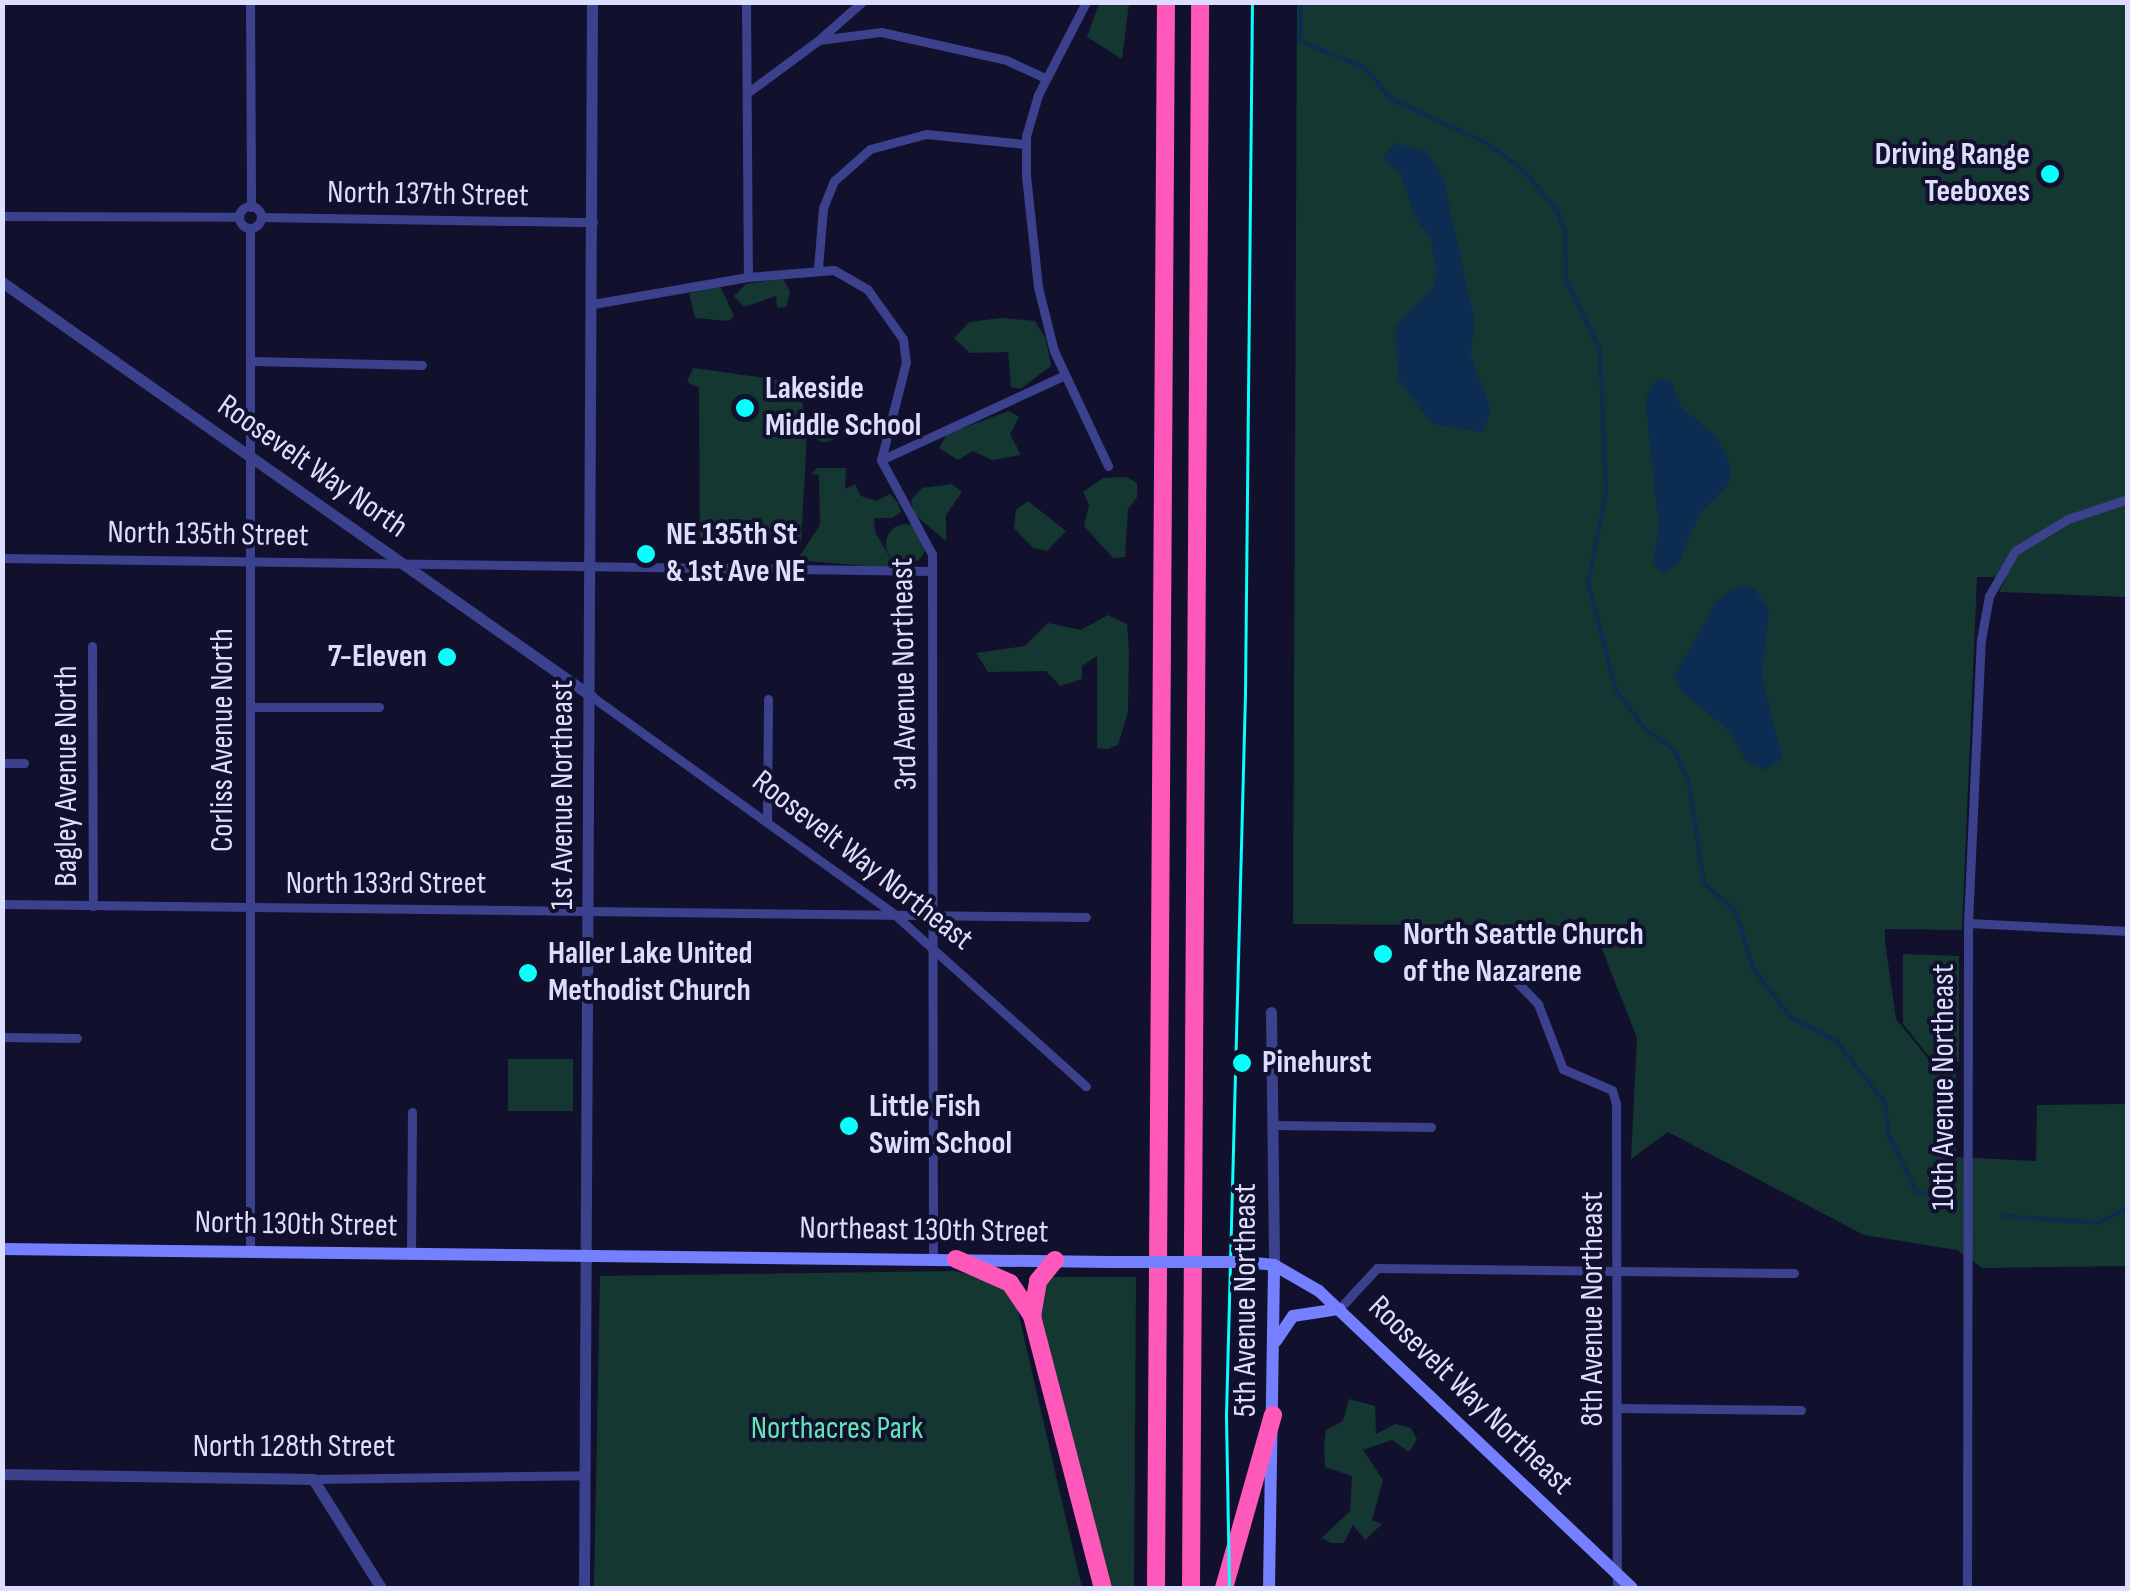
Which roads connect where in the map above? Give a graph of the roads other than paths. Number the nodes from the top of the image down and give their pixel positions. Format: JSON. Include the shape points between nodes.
{"nodes":[{"id":1,"x":250,"y":2,"type":"edge"},
{"id":2,"x":592,"y":2,"type":"edge"},
{"id":3,"x":746,"y":2,"type":"edge"},
{"id":4,"x":862,"y":2,"type":"edge"},
{"id":5,"x":1086,"y":2,"type":"edge"},
{"id":6,"x":1154,"y":2,"type":"edge"},
{"id":7,"x":1166,"y":2,"type":"edge"},
{"id":8,"x":1200,"y":2,"type":"edge"},
{"id":9,"x":1214,"y":2,"type":"edge"},
{"id":10,"x":819,"y":40,"type":"junction"},
{"id":11,"x":1201,"y":66,"type":"junction"},
{"id":12,"x":1045,"y":78,"type":"junction"},
{"id":13,"x":747,"y":93,"type":"junction"},
{"id":14,"x":1165,"y":137,"type":"junction"},
{"id":15,"x":1026,"y":144,"type":"junction"},
{"id":16,"x":250,"y":206,"type":"junction"},
{"id":17,"x":2,"y":216,"type":"edge"},
{"id":18,"x":240,"y":217,"type":"junction"},
{"id":19,"x":261,"y":217,"type":"junction"},
{"id":20,"x":594,"y":222,"type":"junction"},
{"id":21,"x":250,"y":228,"type":"junction"},
{"id":22,"x":818,"y":268,"type":"junction"},
{"id":23,"x":748,"y":277,"type":"junction"},
{"id":24,"x":2,"y":282,"type":"edge"},
{"id":25,"x":594,"y":304,"type":"junction"},
{"id":26,"x":250,"y":361,"type":"junction"},
{"id":27,"x":422,"y":365,"type":"dead end"},
{"id":28,"x":1062,"y":376,"type":"junction"},
{"id":29,"x":252,"y":460,"type":"junction"},
{"id":30,"x":881,"y":460,"type":"junction"},
{"id":31,"x":1108,"y":466,"type":"dead end"},
{"id":32,"x":2128,"y":499,"type":"edge"},
{"id":33,"x":2,"y":558,"type":"edge"},
{"id":34,"x":251,"y":561,"type":"junction"},
{"id":35,"x":400,"y":561,"type":"junction"},
{"id":36,"x":593,"y":564,"type":"junction"},
{"id":37,"x":932,"y":571,"type":"junction"},
{"id":38,"x":92,"y":646,"type":"dead end"},
{"id":39,"x":591,"y":696,"type":"junction"},
{"id":40,"x":768,"y":699,"type":"dead end"},
{"id":41,"x":250,"y":707,"type":"junction"},
{"id":42,"x":378,"y":707,"type":"dead end"},
{"id":43,"x":2,"y":762,"type":"edge"},
{"id":44,"x":24,"y":763,"type":"dead end"},
{"id":45,"x":767,"y":820,"type":"junction"},
{"id":46,"x":2,"y":904,"type":"edge"},
{"id":47,"x":93,"y":906,"type":"junction"},
{"id":48,"x":250,"y":909,"type":"junction"},
{"id":49,"x":590,"y":909,"type":"junction"},
{"id":50,"x":894,"y":914,"type":"junction"},
{"id":51,"x":932,"y":914,"type":"junction"},
{"id":52,"x":1086,"y":916,"type":"dead end"},
{"id":53,"x":1968,"y":924,"type":"junction"},
{"id":54,"x":2128,"y":930,"type":"edge"},
{"id":55,"x":932,"y":945,"type":"junction"},
{"id":56,"x":1514,"y":979,"type":"dead end"},
{"id":57,"x":1270,"y":1012,"type":"dead end"},
{"id":58,"x":2,"y":1036,"type":"edge"},
{"id":59,"x":77,"y":1038,"type":"dead end"},
{"id":60,"x":1086,"y":1086,"type":"dead end"},
{"id":61,"x":412,"y":1112,"type":"dead end"},
{"id":62,"x":1274,"y":1126,"type":"junction"},
{"id":63,"x":1431,"y":1126,"type":"dead end"},
{"id":64,"x":2,"y":1249,"type":"edge"},
{"id":65,"x":250,"y":1252,"type":"junction"},
{"id":66,"x":411,"y":1253,"type":"junction"},
{"id":67,"x":588,"y":1255,"type":"junction"},
{"id":68,"x":933,"y":1259,"type":"junction"},
{"id":69,"x":956,"y":1260,"type":"junction"},
{"id":70,"x":1056,"y":1260,"type":"junction"},
{"id":71,"x":1260,"y":1263,"type":"junction"},
{"id":72,"x":1616,"y":1269,"type":"junction"},
{"id":73,"x":1794,"y":1273,"type":"dead end"},
{"id":74,"x":1338,"y":1309,"type":"junction"},
{"id":75,"x":1032,"y":1316,"type":"junction"},
{"id":76,"x":1273,"y":1353,"type":"junction"},
{"id":77,"x":1618,"y":1408,"type":"junction"},
{"id":78,"x":1801,"y":1410,"type":"dead end"},
{"id":79,"x":1273,"y":1416,"type":"junction"},
{"id":80,"x":2,"y":1474,"type":"edge"},
{"id":81,"x":585,"y":1475,"type":"junction"},
{"id":82,"x":314,"y":1478,"type":"junction"},
{"id":83,"x":1618,"y":1582,"type":"edge"},
{"id":84,"x":381,"y":1588,"type":"edge"},
{"id":85,"x":584,"y":1588,"type":"edge"},
{"id":86,"x":1103,"y":1588,"type":"edge"},
{"id":87,"x":1156,"y":1588,"type":"edge"},
{"id":88,"x":1190,"y":1588,"type":"edge"},
{"id":89,"x":1224,"y":1588,"type":"edge"},
{"id":90,"x":1268,"y":1588,"type":"edge"},
{"id":91,"x":1632,"y":1588,"type":"edge"},
{"id":92,"x":1968,"y":1588,"type":"edge"}],
"edges":[{"from":1,"to":16,"type":"street"},
{"from":2,"to":20,"type":"street","name":"1st Avenue Northeast"},
{"from":3,"to":13,"type":"street"},
{"from":4,"to":10,"type":"street"},
{"from":5,"to":12,"type":"street"},
{"from":6,"to":14,"type":"highway"},
{"from":7,"to":14,"type":"highway"},
{"from":8,"to":11,"type":"highway"},
{"from":9,"to":11,"type":"highway"},
{"from":10,"to":12,"type":"street","via":[[890,32],[1006,60]]},
{"from":10,"to":13,"type":"street"},
{"from":11,"to":88,"type":"highway"},
{"from":12,"to":15,"type":"street"},
{"from":13,"to":23,"type":"street"},
{"from":14,"to":87,"type":"highway"},
{"from":15,"to":22,"type":"street","via":[[926,134],[870,149],[834,182],[823,208]]},
{"from":15,"to":28,"type":"street","via":[[1038,287]]},
{"from":16,"to":18,"type":"street"},
{"from":16,"to":19,"type":"street"},
{"from":17,"to":18,"type":"street"},
{"from":18,"to":21,"type":"street"},
{"from":19,"to":20,"type":"street","name":"North 137th Street"},
{"from":19,"to":21,"type":"street"},
{"from":20,"to":25,"type":"street","name":"1st Avenue Northeast"},
{"from":21,"to":26,"type":"street","name":"Corliss Avenue North"},
{"from":22,"to":23,"type":"street"},
{"from":22,"to":30,"type":"street","via":[[857,280],[903,339],[906,362]]},
{"from":23,"to":25,"type":"street"},
{"from":24,"to":29,"type":"street","name":"Roosevelt Way North"},
{"from":25,"to":36,"type":"street","name":"1st Avenue Northeast"},
{"from":26,"to":27,"type":"street"},
{"from":26,"to":29,"type":"street","name":"Corliss Avenue North"},
{"from":28,"to":30,"type":"street"},
{"from":28,"to":31,"type":"street"},
{"from":29,"to":34,"type":"street","name":"Corliss Avenue North"},
{"from":29,"to":35,"type":"street","name":"Roosevelt Way North"},
{"from":30,"to":37,"type":"street","name":"3rd Avenue Northeast","via":[[927,538]]},
{"from":32,"to":53,"type":"street","name":"10th Avenue Northeast","via":[[2038,534],[2015,551],[1993,586],[1981,640]]},
{"from":33,"to":34,"type":"street","name":"North 135th Street"},
{"from":34,"to":35,"type":"street","name":"North 135th Street"},
{"from":34,"to":41,"type":"street","name":"Corliss Avenue North"},
{"from":35,"to":36,"type":"street","name":"North 135th Street"},
{"from":35,"to":39,"type":"street","name":"Roosevelt Way North"},
{"from":36,"to":37,"type":"street","name":"North 135th Street"},
{"from":36,"to":39,"type":"street","name":"1st Avenue Northeast"},
{"from":37,"to":51,"type":"street","name":"3rd Avenue Northeast"},
{"from":38,"to":47,"type":"street","name":"Bagley Avenue North"},
{"from":39,"to":45,"type":"street","name":"Roosevelt Way Northeast"},
{"from":39,"to":49,"type":"street","name":"1st Avenue Northeast"},
{"from":40,"to":45,"type":"street"},
{"from":41,"to":42,"type":"street"},
{"from":41,"to":48,"type":"street","name":"Corliss Avenue North"},
{"from":43,"to":44,"type":"street"},
{"from":45,"to":50,"type":"street","name":"Roosevelt Way Northeast"},
{"from":46,"to":47,"type":"street","name":"North 133rd Street"},
{"from":47,"to":48,"type":"street","name":"North 133rd Street"},
{"from":48,"to":49,"type":"street","name":"North 133rd Street"},
{"from":48,"to":65,"type":"street","name":"Corliss Avenue North"},
{"from":49,"to":50,"type":"street","name":"North 133rd Street"},
{"from":49,"to":67,"type":"street","name":"1st Avenue Northeast"},
{"from":50,"to":51,"type":"street","name":"North 133rd Street"},
{"from":50,"to":55,"type":"street","name":"Roosevelt Way Northeast"},
{"from":51,"to":52,"type":"street","name":"North 133rd Street"},
{"from":51,"to":55,"type":"street","name":"3rd Avenue Northeast"},
{"from":53,"to":54,"type":"street"},
{"from":53,"to":92,"type":"street","name":"10th Avenue Northeast"},
{"from":55,"to":60,"type":"street","name":"Roosevelt Way Northeast"},
{"from":55,"to":68,"type":"street","name":"3rd Avenue Northeast"},
{"from":56,"to":72,"type":"street","name":"8th Avenue Northeast","via":[[1538,1004],[1566,1074],[1612,1090]]},
{"from":57,"to":62,"type":"street","name":"5th Avenue Northeast"},
{"from":58,"to":59,"type":"street"},
{"from":61,"to":66,"type":"street"},
{"from":62,"to":63,"type":"street"},
{"from":62,"to":71,"type":"street","name":"5th Avenue Northeast"},
{"from":64,"to":65,"type":"main road","name":"North 130th Street"},
{"from":65,"to":66,"type":"main road","name":"North 130th Street"},
{"from":66,"to":67,"type":"main road","name":"North 130th Street"},
{"from":67,"to":68,"type":"main road","name":"Northeast 130th Street"},
{"from":67,"to":81,"type":"street","name":"1st Avenue Northeast"},
{"from":68,"to":69,"type":"main road","name":"Northeast 130th Street"},
{"from":69,"to":70,"type":"main road","name":"Northeast 130th Street"},
{"from":69,"to":75,"type":"highway","via":[[1010,1283]]},
{"from":70,"to":71,"type":"main road","name":"Northeast 130th Street","bridge":true},
{"from":70,"to":75,"type":"highway","via":[[1038,1281]]},
{"from":71,"to":74,"type":"main road","name":"Roosevelt Way Northeast"},
{"from":71,"to":76,"type":"main road","name":"5th Avenue Northeast"},
{"from":72,"to":73,"type":"street"},
{"from":72,"to":74,"type":"street","via":[[1377,1268]]},
{"from":72,"to":77,"type":"street","name":"8th Avenue Northeast"},
{"from":74,"to":76,"type":"main road","via":[[1293,1316]]},
{"from":74,"to":83,"type":"main road","name":"Roosevelt Way Northeast"},
{"from":75,"to":86,"type":"highway"},
{"from":76,"to":79,"type":"main road","name":"5th Avenue Northeast"},
{"from":77,"to":78,"type":"street"},
{"from":77,"to":83,"type":"street","name":"8th Avenue Northeast"},
{"from":79,"to":89,"type":"highway"},
{"from":79,"to":90,"type":"main road","name":"5th Avenue Northeast"},
{"from":80,"to":82,"type":"street","name":"North 128th Street"},
{"from":81,"to":82,"type":"street","name":"North 128th Street"},
{"from":81,"to":85,"type":"street","name":"1st Avenue Northeast"},
{"from":82,"to":84,"type":"street"},
{"from":83,"to":91,"type":"main road","name":"Roosevelt Way Northeast"}]}
